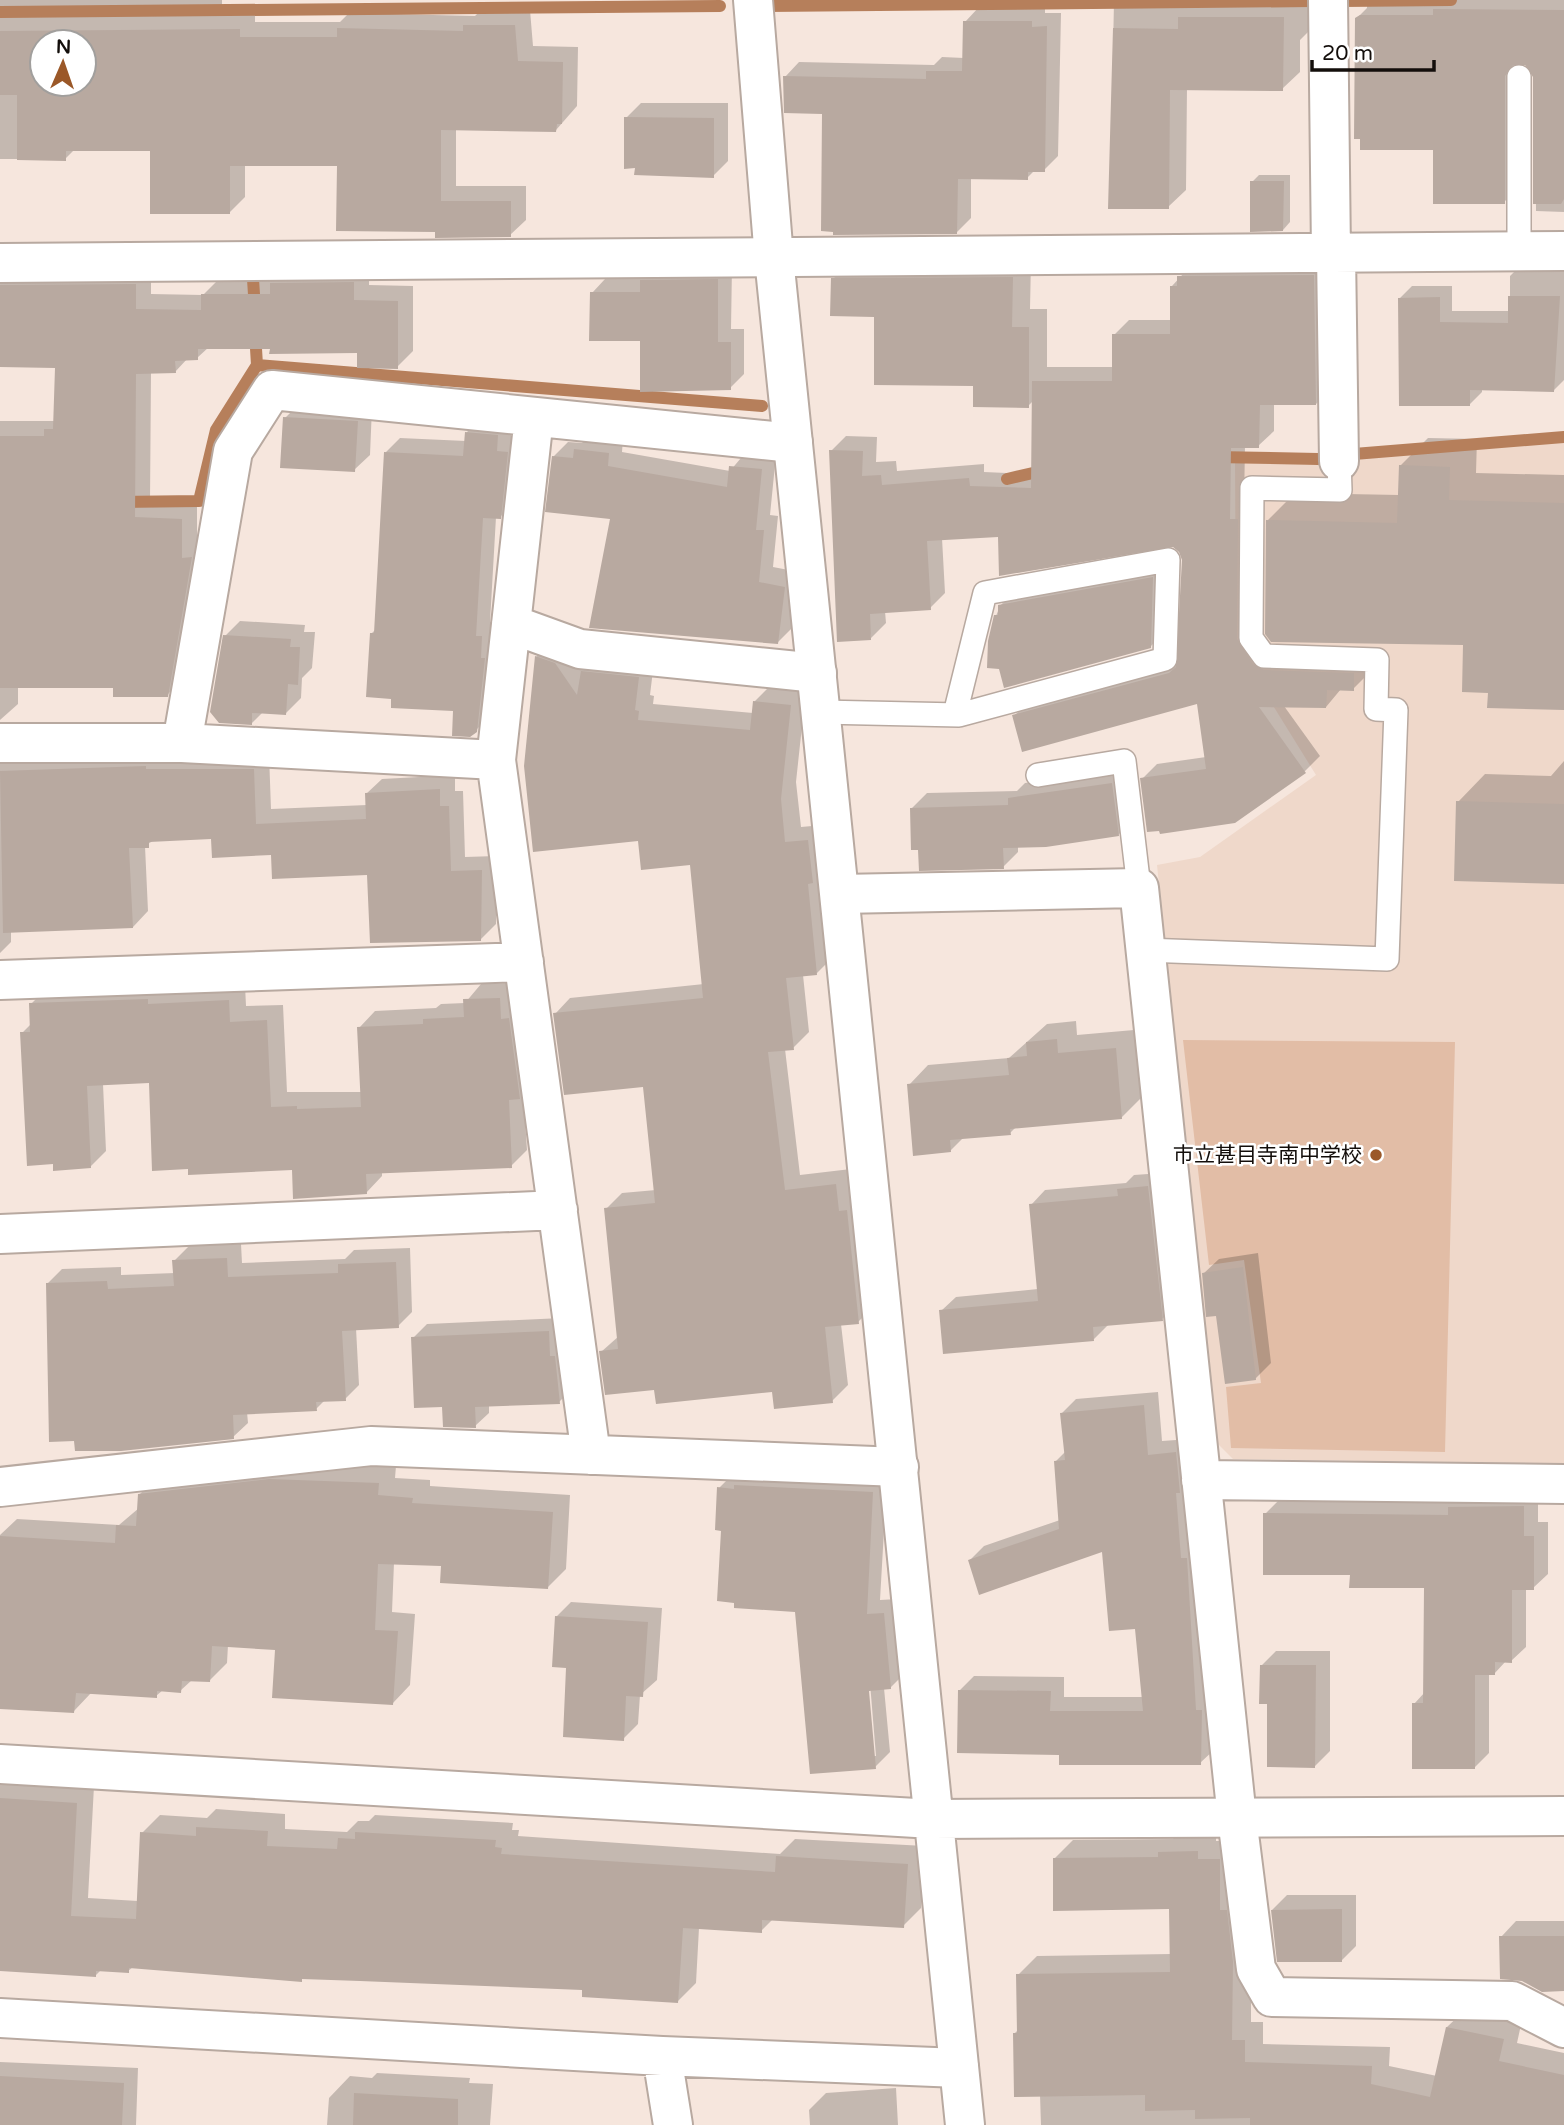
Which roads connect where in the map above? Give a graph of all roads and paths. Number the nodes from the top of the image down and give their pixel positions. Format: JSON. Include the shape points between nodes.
{"nodes":[{"id":1,"x":752,"y":0,"type":"edge"},
{"id":2,"x":1328,"y":0,"type":"edge"},
{"id":3,"x":1519,"y":77,"type":"dead end"},
{"id":4,"x":1564,"y":251,"type":"edge"},
{"id":5,"x":1519,"y":252,"type":"junction"},
{"id":6,"x":1333,"y":253,"type":"junction"},
{"id":7,"x":774,"y":258,"type":"junction"},
{"id":8,"x":0,"y":263,"type":"edge"},
{"id":9,"x":534,"y":417,"type":"junction"},
{"id":10,"x":793,"y":443,"type":"junction"},
{"id":11,"x":1339,"y":461,"type":"joint"},
{"id":12,"x":511,"y":624,"type":"junction"},
{"id":13,"x":817,"y":673,"type":"junction"},
{"id":14,"x":821,"y":712,"type":"junction"},
{"id":15,"x":955,"y":714,"type":"junction"},
{"id":16,"x":0,"y":743,"type":"edge"},
{"id":17,"x":181,"y":743,"type":"junction"},
{"id":18,"x":496,"y":760,"type":"junction"},
{"id":19,"x":1038,"y":775,"type":"dead end"},
{"id":20,"x":1139,"y":888,"type":"junction"},
{"id":21,"x":840,"y":894,"type":"junction"},
{"id":22,"x":1145,"y":950,"type":"junction"},
{"id":23,"x":524,"y":962,"type":"junction"},
{"id":24,"x":0,"y":981,"type":"edge"},
{"id":25,"x":558,"y":1210,"type":"junction"},
{"id":26,"x":0,"y":1234,"type":"edge"},
{"id":27,"x":591,"y":1455,"type":"junction"},
{"id":28,"x":899,"y":1467,"type":"junction"},
{"id":29,"x":1201,"y":1480,"type":"junction"},
{"id":30,"x":1564,"y":1485,"type":"edge"},
{"id":31,"x":0,"y":1487,"type":"edge"},
{"id":32,"x":0,"y":1764,"type":"edge"},
{"id":33,"x":1564,"y":1816,"type":"edge"},
{"id":34,"x":1237,"y":1818,"type":"junction"},
{"id":35,"x":933,"y":1819,"type":"junction"},
{"id":36,"x":0,"y":2018,"type":"edge"},
{"id":37,"x":1564,"y":2028,"type":"edge"},
{"id":38,"x":662,"y":2056,"type":"junction"},
{"id":39,"x":959,"y":2068,"type":"junction"},
{"id":40,"x":673,"y":2125,"type":"edge"},
{"id":41,"x":965,"y":2125,"type":"edge"}],
"edges":[{"from":1,"to":7,"type":"street"},
{"from":2,"to":6,"type":"street"},
{"from":3,"to":5,"type":"lane"},
{"from":4,"to":5,"type":"street"},
{"from":5,"to":6,"type":"street"},
{"from":6,"to":7,"type":"street"},
{"from":6,"to":11,"type":"street"},
{"from":7,"to":8,"type":"street"},
{"from":7,"to":10,"type":"street"},
{"from":9,"to":10,"type":"street"},
{"from":9,"to":12,"type":"street"},
{"from":9,"to":17,"type":"street","via":[[272,390],[233,451]]},
{"from":10,"to":13,"type":"street"},
{"from":11,"to":22,"type":"lane","via":[[1340,491],[1252,488],[1251,638],[1264,656],[1377,660],[1376,709],[1396,709],[1387,959]]},
{"from":12,"to":13,"type":"street","via":[[580,649]]},
{"from":12,"to":18,"type":"street"},
{"from":13,"to":14,"type":"street"},
{"from":14,"to":15,"type":"lane"},
{"from":14,"to":21,"type":"street"},
{"from":15,"to":15,"type":"lane","via":[[1166,659],[1168,560],[985,593]]},
{"from":16,"to":17,"type":"street"},
{"from":17,"to":18,"type":"street"},
{"from":18,"to":23,"type":"street"},
{"from":19,"to":20,"type":"lane","via":[[1124,761]]},
{"from":20,"to":21,"type":"street"},
{"from":20,"to":22,"type":"street"},
{"from":21,"to":28,"type":"street"},
{"from":22,"to":29,"type":"street"},
{"from":23,"to":24,"type":"street"},
{"from":23,"to":25,"type":"street"},
{"from":25,"to":26,"type":"street"},
{"from":25,"to":27,"type":"street"},
{"from":27,"to":28,"type":"street"},
{"from":27,"to":31,"type":"street","via":[[371,1446]]},
{"from":28,"to":35,"type":"street"},
{"from":29,"to":30,"type":"street"},
{"from":29,"to":34,"type":"street"},
{"from":32,"to":35,"type":"street"},
{"from":33,"to":34,"type":"street"},
{"from":34,"to":35,"type":"street"},
{"from":34,"to":37,"type":"street","via":[[1256,1969],[1272,1997],[1512,2001]]},
{"from":35,"to":39,"type":"street"},
{"from":36,"to":38,"type":"street"},
{"from":38,"to":39,"type":"street"},
{"from":38,"to":40,"type":"street"},
{"from":39,"to":41,"type":"street"}]}
